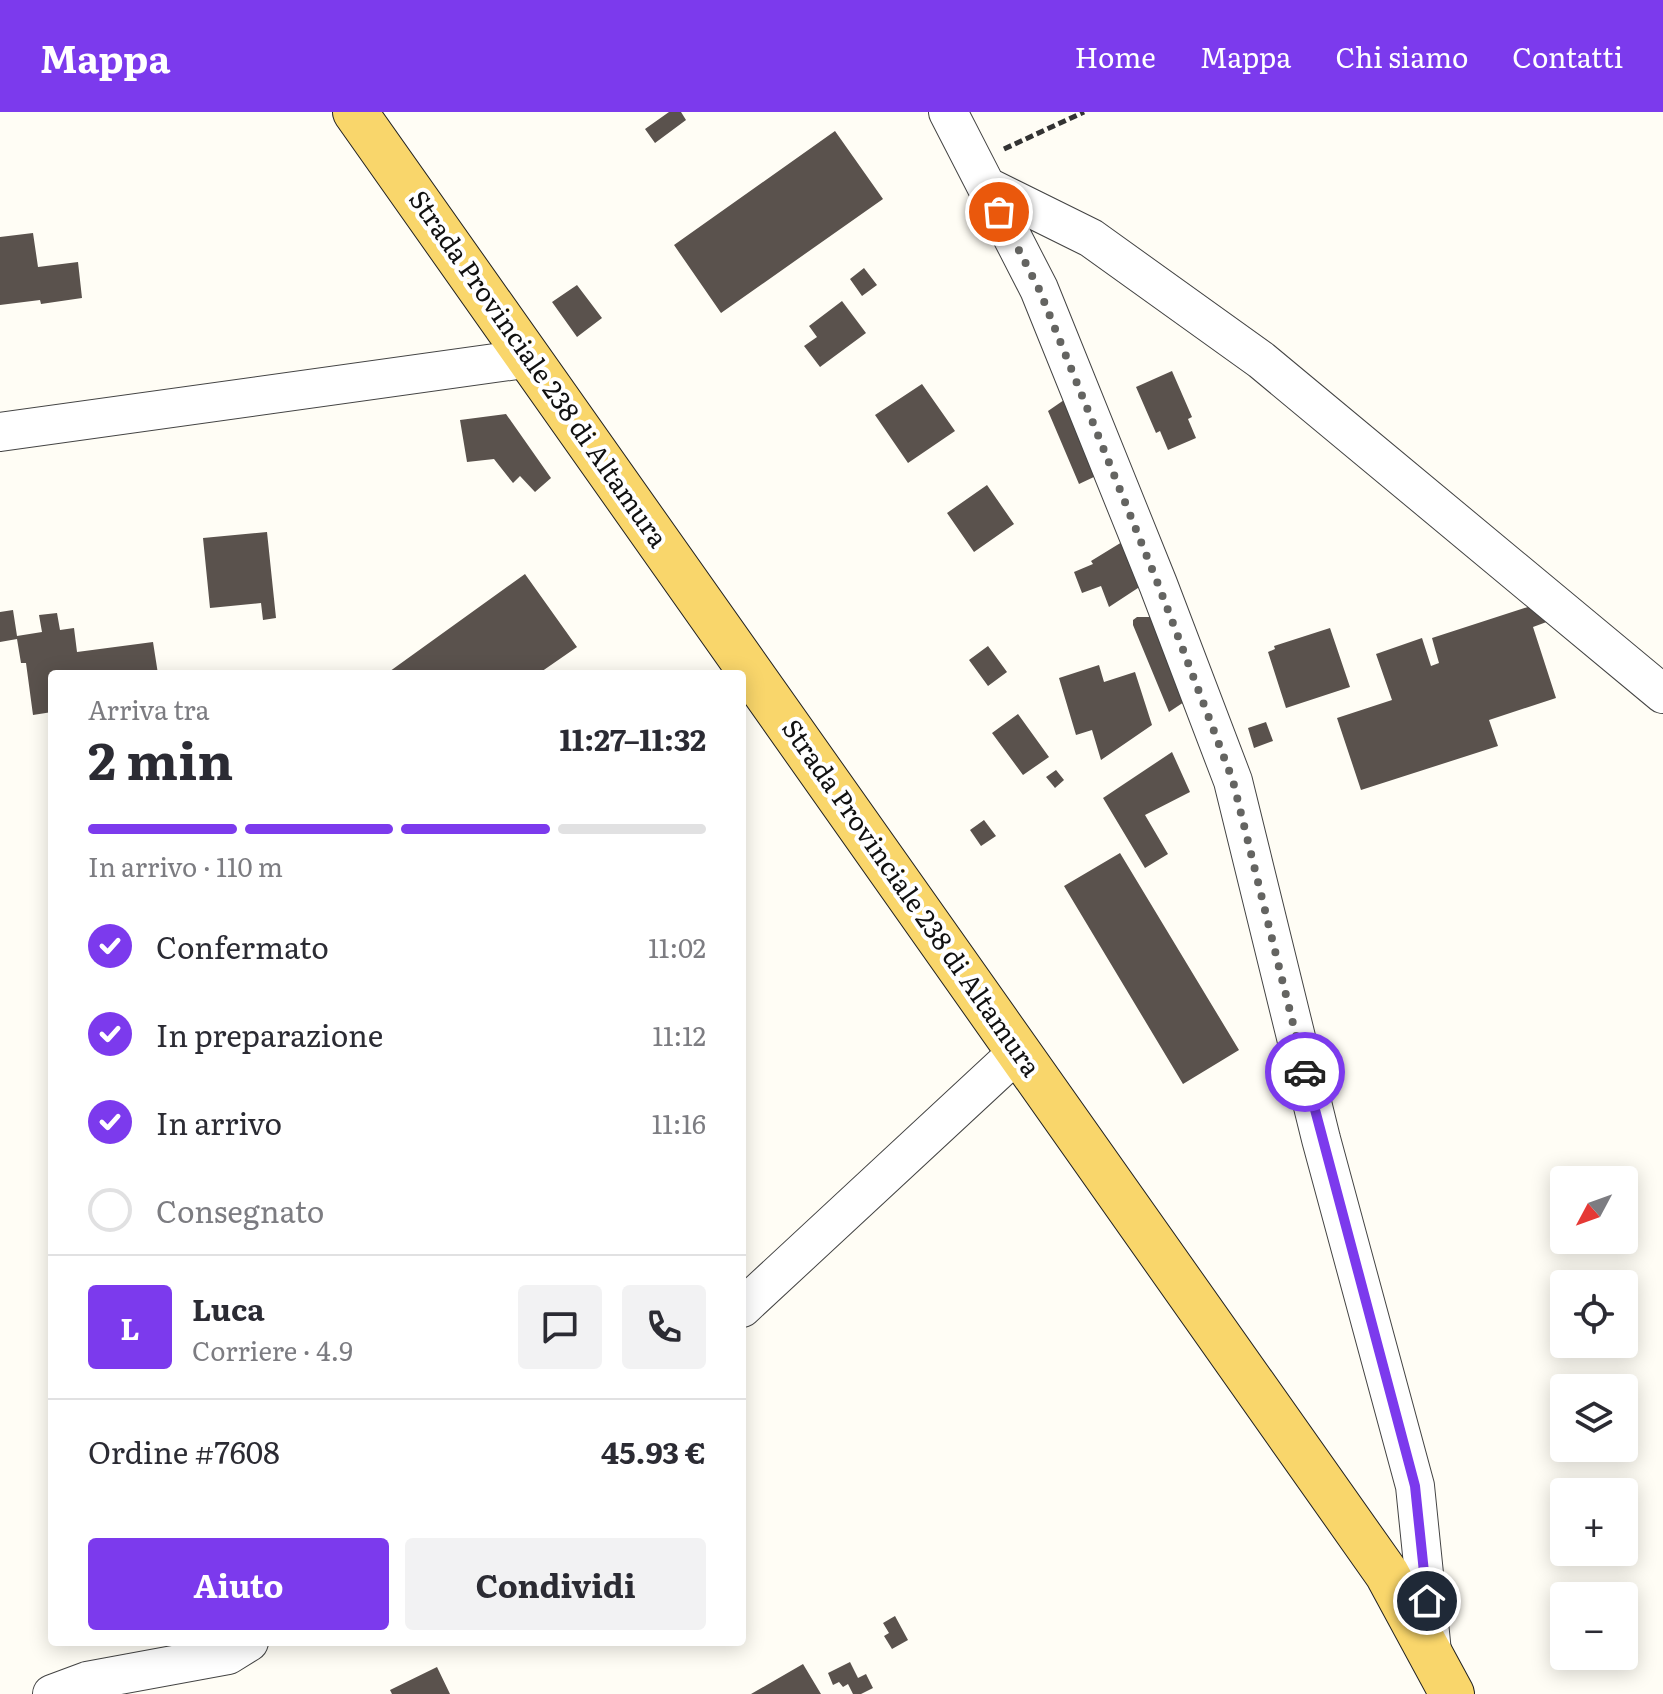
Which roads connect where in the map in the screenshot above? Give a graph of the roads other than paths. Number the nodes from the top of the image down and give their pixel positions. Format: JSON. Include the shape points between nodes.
{"nodes":[{"id":1,"x":355,"y":112,"type":"edge"},
{"id":2,"x":948,"y":112,"type":"edge"},
{"id":3,"x":980,"y":174,"type":"junction"},
{"id":4,"x":531,"y":358,"type":"junction"},
{"id":5,"x":0,"y":432,"type":"edge"},
{"id":6,"x":1663,"y":694,"type":"edge"},
{"id":7,"x":1019,"y":1051,"type":"junction"},
{"id":8,"x":746,"y":1304,"type":"edge"},
{"id":9,"x":243,"y":1646,"type":"edge"},
{"id":10,"x":1442,"y":1676,"type":"edge"},
{"id":11,"x":52,"y":1694,"type":"edge"}],
"edges":[{"from":1,"to":4,"type":"main road","name":"Strada Provinciale 238 di Altamura"},
{"from":2,"to":3,"type":"street"},
{"from":3,"to":6,"type":"street","via":[[1091,238],[1261,360]]},
{"from":3,"to":10,"type":"street","via":[[1039,289],[1233,781],[1321,1139],[1415,1486]]},
{"from":4,"to":5,"type":"street"},
{"from":4,"to":7,"type":"main road","name":"Strada Provinciale 238 di Altamura"},
{"from":7,"to":8,"type":"street"},
{"from":7,"to":10,"type":"main road","name":"Strada Provinciale 238 di Altamura","via":[[1387,1574]]},
{"from":9,"to":11,"type":"street","via":[[228,1655],[87,1681]]}]}
